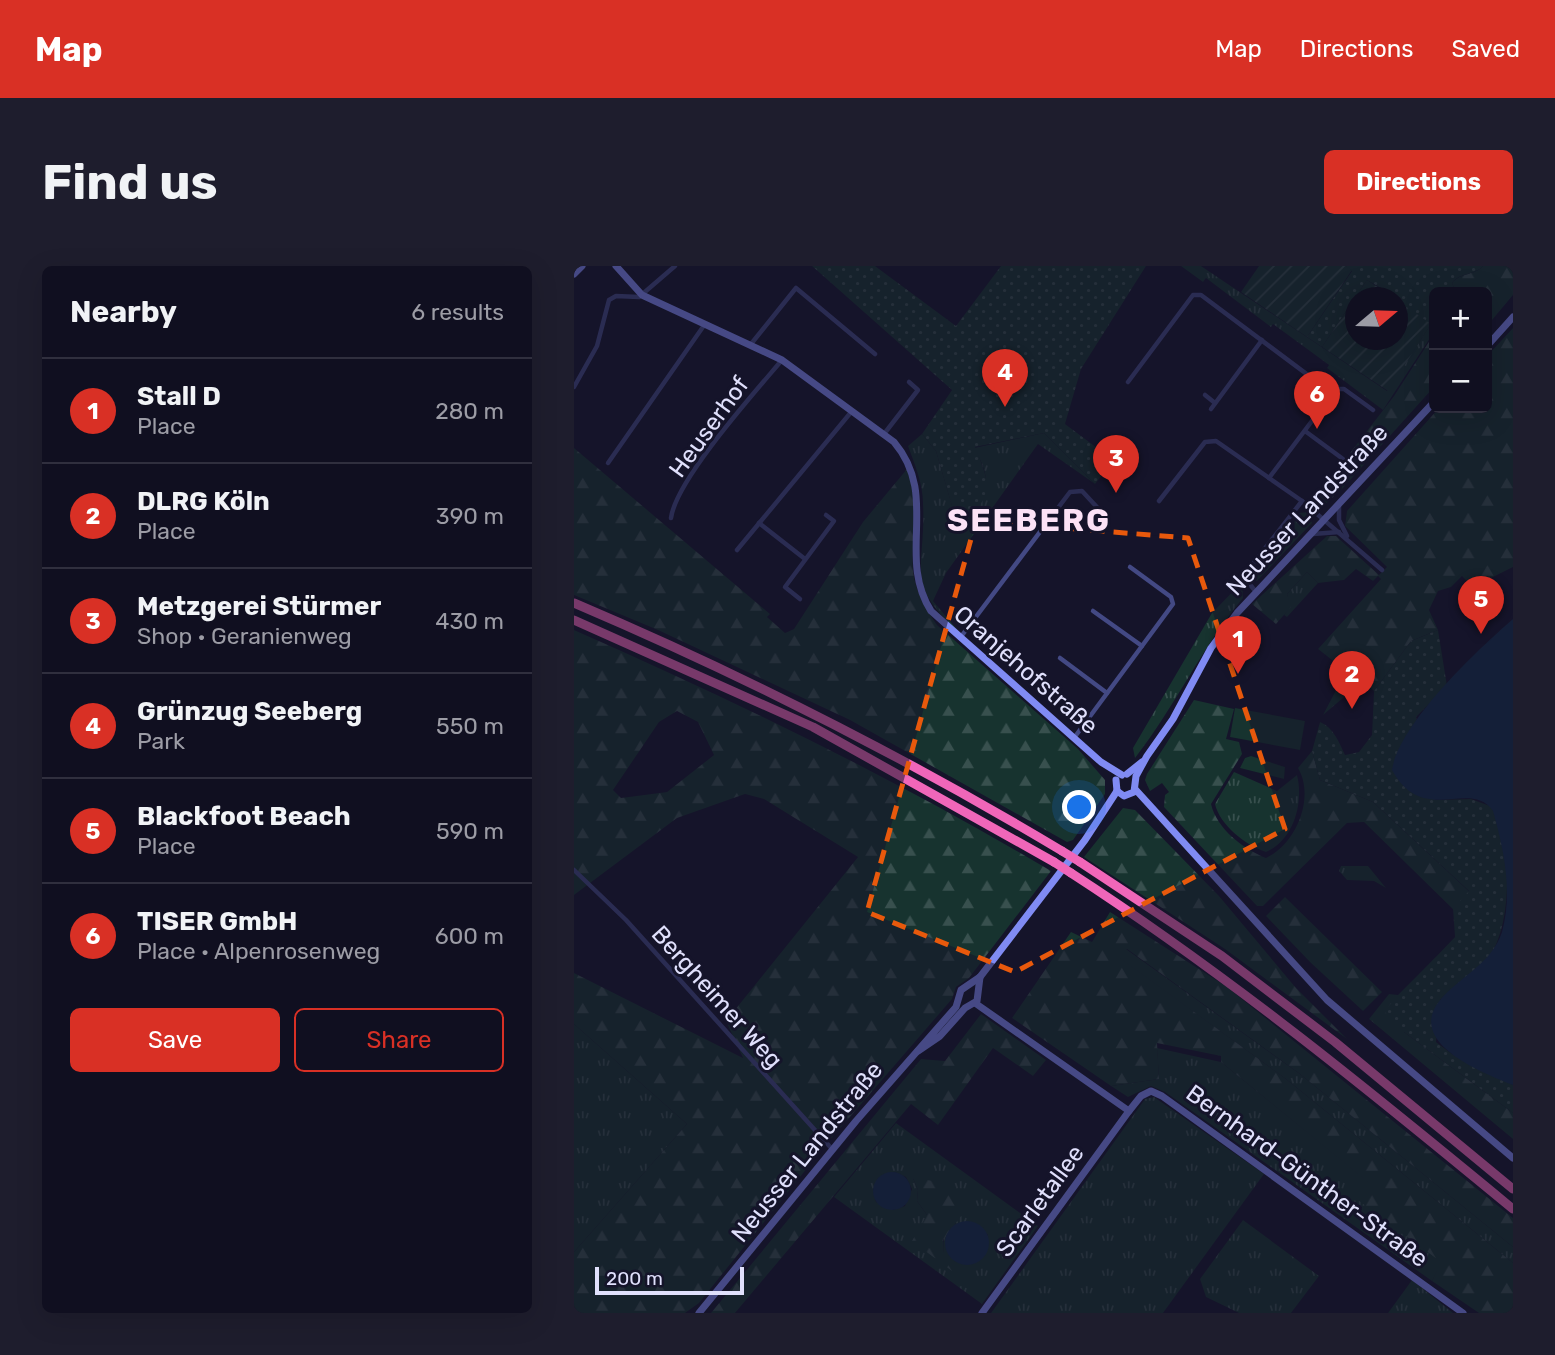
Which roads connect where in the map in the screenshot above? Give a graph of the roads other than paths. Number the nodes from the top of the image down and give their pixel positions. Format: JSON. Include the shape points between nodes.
{"nodes":[{"id":1,"x":582,"y":266,"type":"edge"},
{"id":2,"x":616,"y":266,"type":"edge"},
{"id":3,"x":675,"y":266,"type":"edge"},
{"id":4,"x":574,"y":274,"type":"edge"},
{"id":5,"x":642,"y":295,"type":"junction"},
{"id":6,"x":1513,"y":317,"type":"edge"},
{"id":7,"x":705,"y":324,"type":"junction"},
{"id":8,"x":1262,"y":340,"type":"junction"},
{"id":9,"x":1492,"y":340,"type":"edge"},
{"id":10,"x":751,"y":344,"type":"junction"},
{"id":11,"x":875,"y":355,"type":"dead end"},
{"id":12,"x":782,"y":360,"type":"junction"},
{"id":13,"x":909,"y":382,"type":"dead end"},
{"id":14,"x":1128,"y":382,"type":"dead end"},
{"id":15,"x":574,"y":387,"type":"edge"},
{"id":16,"x":1332,"y":393,"type":"junction"},
{"id":17,"x":1205,"y":395,"type":"dead end"},
{"id":18,"x":1215,"y":403,"type":"junction"},
{"id":19,"x":1429,"y":407,"type":"edge"},
{"id":20,"x":1210,"y":409,"type":"dead end"},
{"id":21,"x":853,"y":410,"type":"junction"},
{"id":22,"x":1373,"y":410,"type":"dead end"},
{"id":23,"x":1305,"y":431,"type":"junction"},
{"id":24,"x":884,"y":434,"type":"junction"},
{"id":25,"x":1343,"y":459,"type":"dead end"},
{"id":26,"x":608,"y":463,"type":"dead end"},
{"id":27,"x":1269,"y":478,"type":"junction"},
{"id":28,"x":1159,"y":500,"type":"dead end"},
{"id":29,"x":1302,"y":501,"type":"junction"},
{"id":30,"x":1339,"y":503,"type":"junction"},
{"id":31,"x":827,"y":514,"type":"dead end"},
{"id":32,"x":671,"y":518,"type":"dead end"},
{"id":33,"x":1107,"y":518,"type":"dead end"},
{"id":34,"x":1325,"y":519,"type":"junction"},
{"id":35,"x":760,"y":523,"type":"junction"},
{"id":36,"x":1340,"y":532,"type":"junction"},
{"id":37,"x":1312,"y":535,"type":"junction"},
{"id":38,"x":1350,"y":540,"type":"junction"},
{"id":39,"x":737,"y":550,"type":"dead end"},
{"id":40,"x":805,"y":559,"type":"junction"},
{"id":41,"x":1130,"y":567,"type":"dead end"},
{"id":42,"x":1382,"y":570,"type":"dead end"},
{"id":43,"x":1256,"y":592,"type":"junction"},
{"id":44,"x":800,"y":599,"type":"dead end"},
{"id":45,"x":574,"y":603,"type":"edge"},
{"id":46,"x":1093,"y":611,"type":"dead end"},
{"id":47,"x":574,"y":620,"type":"edge"},
{"id":48,"x":959,"y":639,"type":"junction"},
{"id":49,"x":1142,"y":646,"type":"junction"},
{"id":50,"x":1060,"y":658,"type":"dead end"},
{"id":51,"x":1107,"y":693,"type":"junction"},
{"id":52,"x":1074,"y":738,"type":"junction"},
{"id":53,"x":1147,"y":757,"type":"junction"},
{"id":54,"x":1121,"y":776,"type":"junction"},
{"id":55,"x":1128,"y":790,"type":"junction"},
{"id":56,"x":574,"y":870,"type":"edge"},
{"id":57,"x":974,"y":988,"type":"junction"},
{"id":58,"x":960,"y":1000,"type":"junction"},
{"id":59,"x":974,"y":1003,"type":"junction"},
{"id":60,"x":912,"y":1055,"type":"junction"},
{"id":61,"x":1129,"y":1111,"type":"junction"},
{"id":62,"x":832,"y":1150,"type":"junction"},
{"id":63,"x":1513,"y":1158,"type":"edge"},
{"id":64,"x":1513,"y":1189,"type":"edge"},
{"id":65,"x":1513,"y":1209,"type":"edge"},
{"id":66,"x":703,"y":1311,"type":"edge"},
{"id":67,"x":982,"y":1313,"type":"edge"},
{"id":68,"x":1463,"y":1313,"type":"edge"}],
"edges":[{"from":1,"to":4,"type":"street"},
{"from":2,"to":5,"type":"street","name":"Oranjehofstraße"},
{"from":3,"to":5,"type":"street"},
{"from":5,"to":7,"type":"street","name":"Oranjehofstraße"},
{"from":5,"to":15,"type":"street","via":[[609,300],[597,346]]},
{"from":6,"to":9,"type":"street"},
{"from":7,"to":10,"type":"street","name":"Oranjehofstraße"},
{"from":7,"to":26,"type":"street"},
{"from":8,"to":14,"type":"street","via":[[1201,295],[1193,295]]},
{"from":8,"to":16,"type":"street"},
{"from":8,"to":18,"type":"street"},
{"from":10,"to":11,"type":"street","via":[[796,288]]},
{"from":10,"to":12,"type":"street","name":"Oranjehofstraße"},
{"from":12,"to":21,"type":"street","name":"Oranjehofstraße"},
{"from":12,"to":32,"type":"street","name":"Heuserhof","via":[[703,460]]},
{"from":13,"to":24,"type":"street","via":[[918,390]]},
{"from":16,"to":22,"type":"street","via":[[1344,388]]},
{"from":16,"to":23,"type":"street"},
{"from":17,"to":18,"type":"street"},
{"from":18,"to":20,"type":"street"},
{"from":19,"to":30,"type":"street","name":"Neusser Landstraße"},
{"from":21,"to":24,"type":"street","name":"Oranjehofstraße"},
{"from":21,"to":35,"type":"street"},
{"from":23,"to":25,"type":"street"},
{"from":23,"to":27,"type":"street"},
{"from":24,"to":48,"type":"street","name":"Oranjehofstraße","via":[[907,459],[916,481],[919,587],[935,616]]},
{"from":27,"to":28,"type":"street","via":[[1208,440]]},
{"from":27,"to":29,"type":"street"},
{"from":29,"to":34,"type":"street"},
{"from":29,"to":43,"type":"street","via":[[1249,569],[1248,582]]},
{"from":30,"to":34,"type":"street","name":"Neusser Landstraße"},
{"from":30,"to":38,"type":"street","via":[[1339,520]]},
{"from":31,"to":40,"type":"street","via":[[834,521]]},
{"from":33,"to":48,"type":"street","via":[[1082,491],[1070,492]]},
{"from":34,"to":36,"type":"street"},
{"from":34,"to":37,"type":"street","name":"Neusser Landstraße"},
{"from":35,"to":39,"type":"street"},
{"from":35,"to":40,"type":"street"},
{"from":36,"to":37,"type":"street"},
{"from":36,"to":38,"type":"street"},
{"from":37,"to":43,"type":"street","name":"Neusser Landstraße"},
{"from":38,"to":42,"type":"street"},
{"from":40,"to":44,"type":"street","via":[[785,587]]},
{"from":41,"to":49,"type":"street","via":[[1173,601]]},
{"from":43,"to":53,"type":"street","name":"Neusser Landstraße","via":[[1211,648]]},
{"from":45,"to":64,"type":"highway","bridge":true,"via":[[821,715],[1080,862],[1263,987]]},
{"from":46,"to":49,"type":"street"},
{"from":47,"to":65,"type":"highway","bridge":true,"via":[[813,727],[1072,873],[1213,969],[1345,1070]]},
{"from":48,"to":52,"type":"street","name":"Oranjehofstraße"},
{"from":49,"to":51,"type":"street"},
{"from":50,"to":51,"type":"street"},
{"from":51,"to":52,"type":"street"},
{"from":52,"to":54,"type":"street","name":"Oranjehofstraße"},
{"from":53,"to":54,"type":"street","name":"Neusser Landstraße"},
{"from":53,"to":55,"type":"street","name":"Neusser Landstraße"},
{"from":54,"to":55,"type":"street","name":"Oranjehofstraße"},
{"from":54,"to":55,"type":"street"},
{"from":55,"to":57,"type":"street","name":"Neusser Landstraße","via":[[1106,810]]},
{"from":55,"to":63,"type":"street","via":[[1156,813],[1327,1000]]},
{"from":56,"to":62,"type":"street","name":"Bergheimer Weg","via":[[626,920]]},
{"from":57,"to":58,"type":"street","name":"Neusser Landstraße","via":[[961,990]]},
{"from":57,"to":59,"type":"street"},
{"from":58,"to":59,"type":"street"},
{"from":58,"to":60,"type":"street","name":"Neusser Landstraße"},
{"from":59,"to":60,"type":"street","name":"Neusser Landstraße"},
{"from":59,"to":61,"type":"street"},
{"from":60,"to":62,"type":"street","name":"Neusser Landstraße"},
{"from":61,"to":67,"type":"street","name":"Scarletallee"},
{"from":61,"to":68,"type":"street","name":"Bernhard-Günther-Straße","via":[[1145,1093],[1162,1096]]},
{"from":62,"to":66,"type":"street","name":"Neusser Landstraße"}]}
